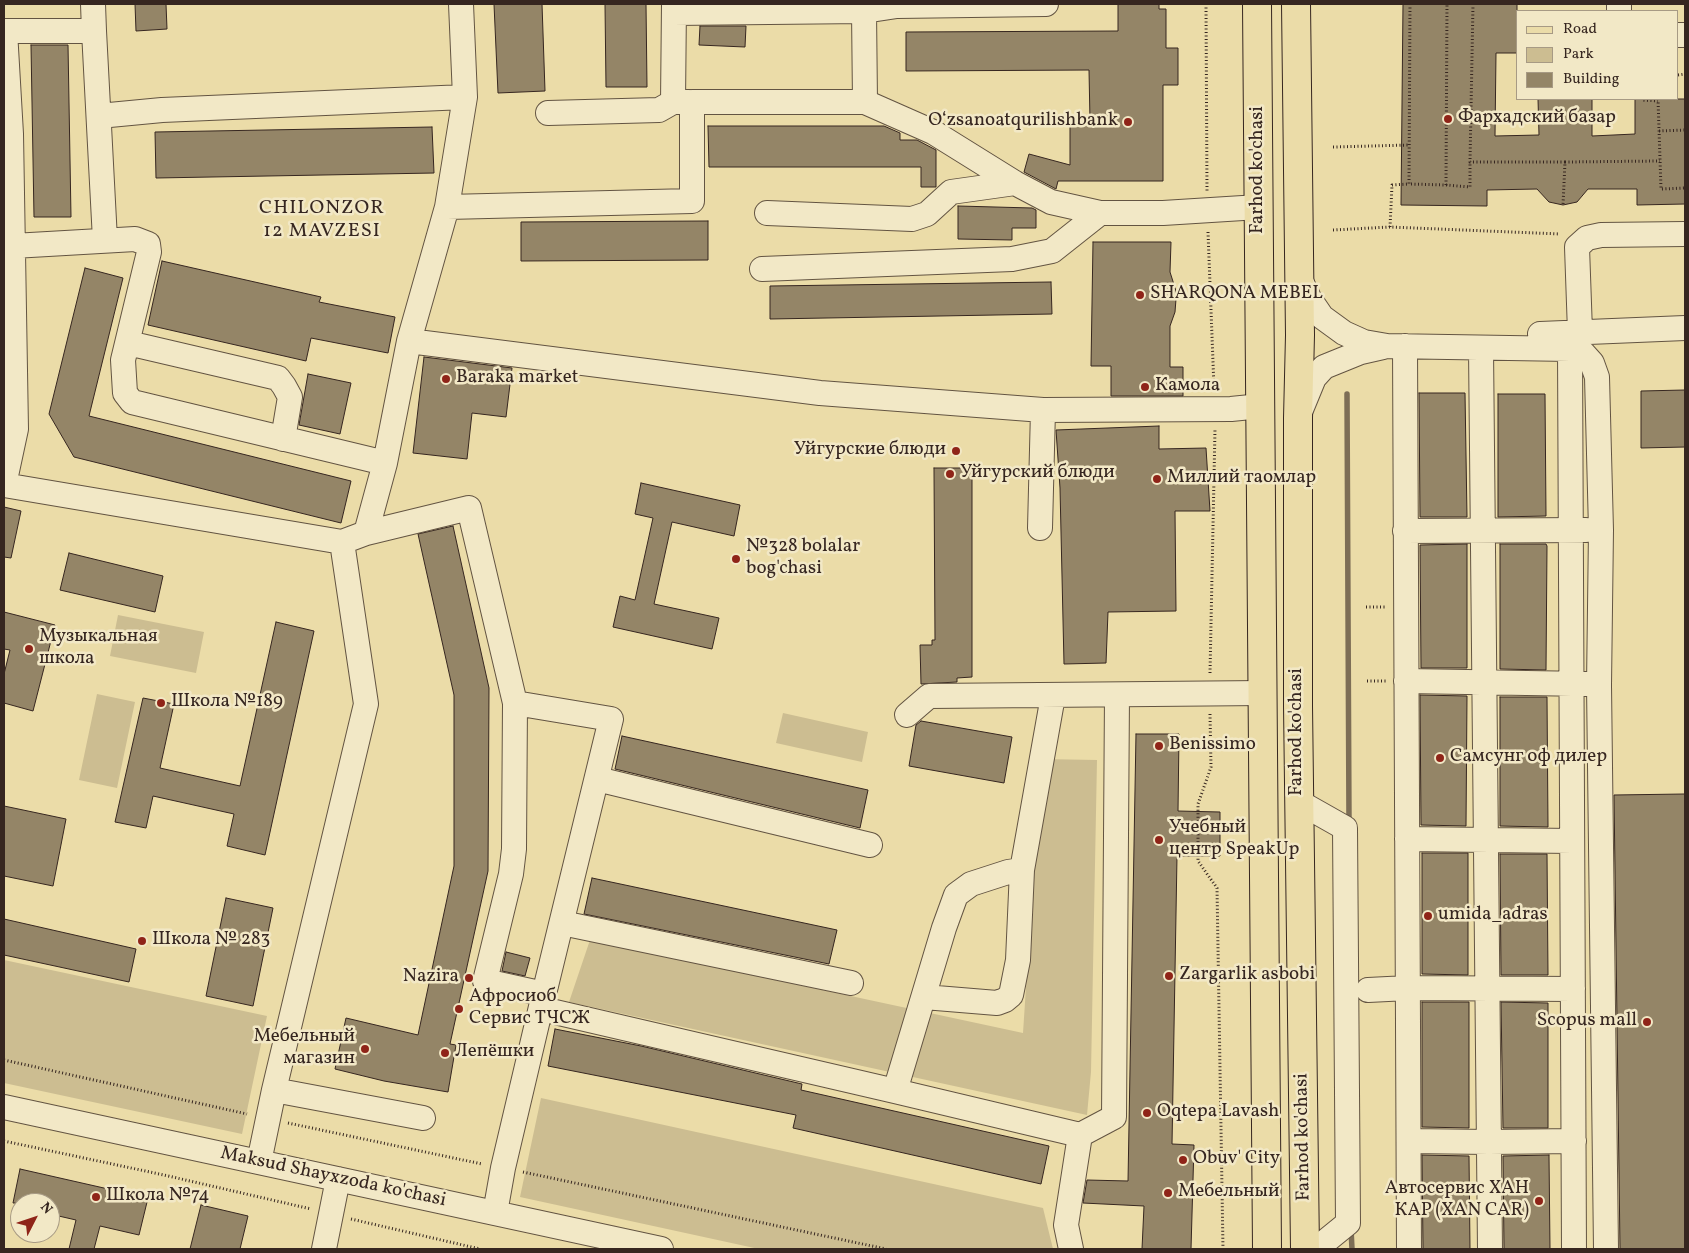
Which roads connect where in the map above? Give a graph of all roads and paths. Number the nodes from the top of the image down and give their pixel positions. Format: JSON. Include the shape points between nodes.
{"nodes":[{"id":1,"x":94,"y":4,"type":"edge"},
{"id":2,"x":461,"y":4,"type":"edge"},
{"id":3,"x":1046,"y":4,"type":"edge"},
{"id":4,"x":1206,"y":4,"type":"edge"},
{"id":5,"x":1257,"y":4,"type":"edge"},
{"id":6,"x":1296,"y":4,"type":"edge"},
{"id":7,"x":1410,"y":4,"type":"edge"},
{"id":8,"x":1447,"y":4,"type":"edge"},
{"id":9,"x":1473,"y":4,"type":"edge"},
{"id":10,"x":674,"y":8,"type":"edge"},
{"id":11,"x":864,"y":11,"type":"junction"},
{"id":12,"x":5,"y":31,"type":"edge"},
{"id":13,"x":94,"y":31,"type":"junction"},
{"id":14,"x":464,"y":97,"type":"junction"},
{"id":15,"x":1641,"y":100,"type":"edge"},
{"id":16,"x":1658,"y":100,"type":"edge"},
{"id":17,"x":683,"y":102,"type":"junction"},
{"id":18,"x":865,"y":102,"type":"junction"},
{"id":19,"x":548,"y":112,"type":"dead end"},
{"id":20,"x":99,"y":116,"type":"junction"},
{"id":21,"x":1685,"y":130,"type":"edge"},
{"id":22,"x":1659,"y":131,"type":"junction"},
{"id":23,"x":1409,"y":144,"type":"junction"},
{"id":24,"x":1332,"y":146,"type":"dead end"},
{"id":25,"x":1660,"y":161,"type":"junction"},
{"id":26,"x":1470,"y":162,"type":"junction"},
{"id":27,"x":1565,"y":162,"type":"junction"},
{"id":28,"x":1014,"y":183,"type":"junction"},
{"id":29,"x":1409,"y":184,"type":"junction"},
{"id":30,"x":1446,"y":185,"type":"junction"},
{"id":31,"x":1685,"y":188,"type":"edge"},
{"id":32,"x":1563,"y":206,"type":"dead end"},
{"id":33,"x":447,"y":207,"type":"junction"},
{"id":34,"x":1259,"y":207,"type":"junction"},
{"id":35,"x":1207,"y":211,"type":"junction"},
{"id":36,"x":767,"y":213,"type":"dead end"},
{"id":37,"x":1100,"y":213,"type":"junction"},
{"id":38,"x":1390,"y":228,"type":"junction"},
{"id":39,"x":1333,"y":230,"type":"dead end"},
{"id":40,"x":1564,"y":234,"type":"dead end"},
{"id":41,"x":1685,"y":234,"type":"edge"},
{"id":42,"x":105,"y":240,"type":"junction"},
{"id":43,"x":13,"y":246,"type":"junction"},
{"id":44,"x":762,"y":269,"type":"dead end"},
{"id":45,"x":1300,"y":277,"type":"junction"},
{"id":46,"x":1685,"y":328,"type":"edge"},
{"id":47,"x":1344,"y":333,"type":"junction"},
{"id":48,"x":1300,"y":335,"type":"junction"},
{"id":49,"x":1260,"y":336,"type":"junction"},
{"id":50,"x":409,"y":341,"type":"junction"},
{"id":51,"x":1575,"y":341,"type":"junction"},
{"id":52,"x":128,"y":342,"type":"junction"},
{"id":53,"x":1396,"y":346,"type":"junction"},
{"id":54,"x":1481,"y":348,"type":"junction"},
{"id":55,"x":1260,"y":406,"type":"junction"},
{"id":56,"x":1215,"y":409,"type":"junction"},
{"id":57,"x":1043,"y":410,"type":"junction"},
{"id":58,"x":1298,"y":418,"type":"junction"},
{"id":59,"x":283,"y":439,"type":"junction"},
{"id":60,"x":385,"y":463,"type":"junction"},
{"id":61,"x":4,"y":485,"type":"edge"},
{"id":62,"x":1040,"y":528,"type":"dead end"},
{"id":63,"x":1484,"y":530,"type":"junction"},
{"id":64,"x":1570,"y":530,"type":"junction"},
{"id":65,"x":1601,"y":530,"type":"junction"},
{"id":66,"x":1405,"y":531,"type":"junction"},
{"id":67,"x":366,"y":533,"type":"junction"},
{"id":68,"x":342,"y":542,"type":"junction"},
{"id":69,"x":1406,"y":681,"type":"junction"},
{"id":70,"x":1485,"y":682,"type":"junction"},
{"id":71,"x":1571,"y":683,"type":"junction"},
{"id":72,"x":1599,"y":685,"type":"junction"},
{"id":73,"x":1263,"y":693,"type":"junction"},
{"id":74,"x":1210,"y":694,"type":"junction"},
{"id":75,"x":1054,"y":696,"type":"junction"},
{"id":76,"x":1117,"y":696,"type":"junction"},
{"id":77,"x":515,"y":703,"type":"junction"},
{"id":78,"x":907,"y":715,"type":"dead end"},
{"id":79,"x":596,"y":779,"type":"junction"},
{"id":80,"x":1299,"y":802,"type":"junction"},
{"id":81,"x":1407,"y":839,"type":"junction"},
{"id":82,"x":1487,"y":841,"type":"junction"},
{"id":83,"x":1572,"y":841,"type":"junction"},
{"id":84,"x":870,"y":845,"type":"dead end"},
{"id":85,"x":1022,"y":870,"type":"junction"},
{"id":86,"x":562,"y":923,"type":"junction"},
{"id":87,"x":851,"y":983,"type":"dead end"},
{"id":88,"x":1408,"y":988,"type":"junction"},
{"id":89,"x":1573,"y":989,"type":"junction"},
{"id":90,"x":1368,"y":990,"type":"dead end"},
{"id":91,"x":1488,"y":990,"type":"junction"},
{"id":92,"x":924,"y":997,"type":"junction"},
{"id":93,"x":543,"y":1002,"type":"junction"},
{"id":94,"x":4,"y":1060,"type":"edge"},
{"id":95,"x":274,"y":1090,"type":"junction"},
{"id":96,"x":895,"y":1091,"type":"junction"},
{"id":97,"x":4,"y":1107,"type":"edge"},
{"id":98,"x":423,"y":1118,"type":"dead end"},
{"id":99,"x":268,"y":1119,"type":"junction"},
{"id":100,"x":1080,"y":1135,"type":"junction"},
{"id":101,"x":1409,"y":1140,"type":"junction"},
{"id":102,"x":4,"y":1141,"type":"edge"},
{"id":103,"x":1574,"y":1141,"type":"junction"},
{"id":104,"x":1489,"y":1142,"type":"junction"},
{"id":105,"x":259,"y":1162,"type":"junction"},
{"id":106,"x":504,"y":1168,"type":"junction"},
{"id":107,"x":338,"y":1180,"type":"junction"},
{"id":108,"x":494,"y":1213,"type":"junction"},
{"id":109,"x":332,"y":1214,"type":"junction"},
{"id":110,"x":324,"y":1249,"type":"edge"},
{"id":111,"x":480,"y":1249,"type":"edge"},
{"id":112,"x":661,"y":1249,"type":"edge"},
{"id":113,"x":886,"y":1249,"type":"edge"},
{"id":114,"x":1071,"y":1249,"type":"edge"},
{"id":115,"x":1223,"y":1249,"type":"edge"},
{"id":116,"x":1267,"y":1249,"type":"edge"},
{"id":117,"x":1305,"y":1249,"type":"edge"},
{"id":118,"x":1316,"y":1249,"type":"edge"},
{"id":119,"x":1409,"y":1249,"type":"edge"},
{"id":120,"x":1490,"y":1249,"type":"edge"},
{"id":121,"x":1574,"y":1249,"type":"edge"},
{"id":122,"x":1606,"y":1249,"type":"edge"}],
"edges":[{"from":1,"to":13,"type":"street"},
{"from":2,"to":14,"type":"street"},
{"from":3,"to":11,"type":"street","via":[[897,6]]},
{"from":4,"to":35,"type":"path"},
{"from":5,"to":34,"type":"main road","name":"Farhod ko'chasi"},
{"from":6,"to":45,"type":"main road","name":"Farhod ko'chasi"},
{"from":7,"to":23,"type":"path"},
{"from":8,"to":30,"type":"path"},
{"from":9,"to":26,"type":"path"},
{"from":10,"to":11,"type":"street"},
{"from":10,"to":17,"type":"street"},
{"from":11,"to":18,"type":"street"},
{"from":12,"to":13,"type":"street"},
{"from":12,"to":43,"type":"street"},
{"from":13,"to":20,"type":"street"},
{"from":14,"to":20,"type":"street","via":[[162,110]]},
{"from":14,"to":33,"type":"street"},
{"from":15,"to":16,"type":"path"},
{"from":16,"to":22,"type":"path"},
{"from":17,"to":18,"type":"street"},
{"from":17,"to":19,"type":"street","via":[[659,110]]},
{"from":17,"to":33,"type":"street","via":[[692,201]]},
{"from":18,"to":28,"type":"street","via":[[933,132]]},
{"from":20,"to":42,"type":"street"},
{"from":21,"to":22,"type":"path"},
{"from":22,"to":25,"type":"path"},
{"from":23,"to":24,"type":"path"},
{"from":23,"to":29,"type":"path"},
{"from":25,"to":27,"type":"path"},
{"from":25,"to":31,"type":"path","via":[[1661,189]]},
{"from":26,"to":27,"type":"path"},
{"from":26,"to":30,"type":"path","via":[[1470,187]]},
{"from":27,"to":32,"type":"path"},
{"from":28,"to":36,"type":"street","via":[[951,192],[927,214],[912,219]]},
{"from":28,"to":37,"type":"street","via":[[1051,202]]},
{"from":29,"to":30,"type":"path"},
{"from":29,"to":38,"type":"path","via":[[1392,185]]},
{"from":33,"to":50,"type":"street"},
{"from":34,"to":35,"type":"street"},
{"from":34,"to":49,"type":"main road","name":"Farhod ko'chasi"},
{"from":35,"to":37,"type":"street"},
{"from":35,"to":56,"type":"path"},
{"from":37,"to":44,"type":"street","via":[[1052,251],[1012,259]]},
{"from":38,"to":39,"type":"path"},
{"from":38,"to":40,"type":"path"},
{"from":41,"to":51,"type":"street","via":[[1601,235],[1587,238],[1577,247]]},
{"from":42,"to":43,"type":"street"},
{"from":42,"to":52,"type":"street","via":[[135,239],[148,244],[149,252]]},
{"from":43,"to":61,"type":"street","via":[[16,429]]},
{"from":45,"to":47,"type":"street","via":[[1322,317]]},
{"from":45,"to":48,"type":"main road","name":"Farhod ko'chasi"},
{"from":46,"to":51,"type":"street"},
{"from":47,"to":48,"type":"street"},
{"from":47,"to":51,"type":"street","via":[[1494,335]]},
{"from":47,"to":53,"type":"street","via":[[1364,342]]},
{"from":48,"to":49,"type":"main road"},
{"from":48,"to":58,"type":"main road","name":"Farhod ko'chasi"},
{"from":49,"to":55,"type":"main road","name":"Farhod ko'chasi"},
{"from":50,"to":57,"type":"street","via":[[820,393]]},
{"from":50,"to":60,"type":"street"},
{"from":51,"to":54,"type":"street"},
{"from":51,"to":64,"type":"street"},
{"from":51,"to":65,"type":"street","via":[[1592,363],[1597,377]]},
{"from":52,"to":59,"type":"street","via":[[123,360],[125,393],[132,402]]},
{"from":52,"to":59,"type":"street","via":[[278,378],[290,397]]},
{"from":53,"to":54,"type":"street"},
{"from":53,"to":58,"type":"street","via":[[1361,352],[1324,368],[1314,378]]},
{"from":53,"to":66,"type":"street"},
{"from":54,"to":63,"type":"street"},
{"from":55,"to":56,"type":"street"},
{"from":55,"to":73,"type":"main road","name":"Farhod ko'chasi"},
{"from":56,"to":57,"type":"street"},
{"from":56,"to":74,"type":"path"},
{"from":57,"to":62,"type":"street"},
{"from":58,"to":80,"type":"main road","name":"Farhod ko'chasi"},
{"from":59,"to":60,"type":"street"},
{"from":60,"to":67,"type":"street"},
{"from":61,"to":68,"type":"street"},
{"from":63,"to":64,"type":"street"},
{"from":63,"to":66,"type":"street"},
{"from":63,"to":70,"type":"street"},
{"from":64,"to":65,"type":"street"},
{"from":64,"to":71,"type":"street"},
{"from":65,"to":72,"type":"street"},
{"from":66,"to":69,"type":"street"},
{"from":67,"to":68,"type":"street"},
{"from":67,"to":77,"type":"street","via":[[469,508]]},
{"from":68,"to":95,"type":"street","via":[[366,704]]},
{"from":69,"to":70,"type":"street"},
{"from":69,"to":81,"type":"street"},
{"from":70,"to":71,"type":"street"},
{"from":70,"to":82,"type":"street"},
{"from":71,"to":72,"type":"street"},
{"from":71,"to":83,"type":"street"},
{"from":72,"to":122,"type":"street"},
{"from":73,"to":74,"type":"street"},
{"from":73,"to":116,"type":"main road","name":"Farhod ko'chasi"},
{"from":74,"to":76,"type":"street"},
{"from":74,"to":115,"type":"path","via":[[1211,767],[1198,804],[1198,861],[1217,888]]},
{"from":75,"to":76,"type":"street"},
{"from":75,"to":78,"type":"street","via":[[929,696]]},
{"from":75,"to":85,"type":"street"},
{"from":76,"to":100,"type":"street","via":[[1114,1117]]},
{"from":77,"to":79,"type":"street","via":[[611,719]]},
{"from":77,"to":93,"type":"street","via":[[514,849],[485,981]]},
{"from":79,"to":84,"type":"street"},
{"from":79,"to":86,"type":"street"},
{"from":80,"to":117,"type":"main road","name":"Farhod ko'chasi"},
{"from":80,"to":118,"type":"street","via":[[1345,828],[1348,1223]]},
{"from":81,"to":82,"type":"street"},
{"from":81,"to":88,"type":"street"},
{"from":82,"to":83,"type":"street"},
{"from":82,"to":91,"type":"street"},
{"from":83,"to":89,"type":"street"},
{"from":85,"to":92,"type":"street","via":[[972,884],[956,895]]},
{"from":85,"to":92,"type":"street","via":[[1018,960],[1010,995],[997,1003]]},
{"from":86,"to":87,"type":"street"},
{"from":86,"to":93,"type":"street"},
{"from":88,"to":90,"type":"street"},
{"from":88,"to":91,"type":"street"},
{"from":88,"to":101,"type":"street"},
{"from":89,"to":91,"type":"street"},
{"from":89,"to":103,"type":"street"},
{"from":91,"to":104,"type":"street"},
{"from":92,"to":96,"type":"street"},
{"from":93,"to":96,"type":"street"},
{"from":93,"to":106,"type":"street"},
{"from":94,"to":99,"type":"path"},
{"from":95,"to":98,"type":"street"},
{"from":95,"to":99,"type":"street"},
{"from":96,"to":100,"type":"street"},
{"from":97,"to":105,"type":"street","name":"Maksud Shayxzoda ko'chasi"},
{"from":99,"to":105,"type":"street"},
{"from":99,"to":106,"type":"path"},
{"from":100,"to":114,"type":"street","via":[[1066,1225]]},
{"from":101,"to":104,"type":"street"},
{"from":101,"to":119,"type":"street"},
{"from":102,"to":109,"type":"path"},
{"from":103,"to":104,"type":"street"},
{"from":103,"to":121,"type":"street"},
{"from":104,"to":120,"type":"street"},
{"from":105,"to":107,"type":"street","name":"Maksud Shayxzoda ko'chasi"},
{"from":106,"to":108,"type":"street"},
{"from":106,"to":113,"type":"path"},
{"from":107,"to":108,"type":"street","name":"Maksud Shayxzoda ko'chasi"},
{"from":107,"to":109,"type":"street"},
{"from":108,"to":112,"type":"street","name":"Maksud Shayxzoda ko'chasi"},
{"from":109,"to":110,"type":"street"},
{"from":109,"to":111,"type":"path"}]}
